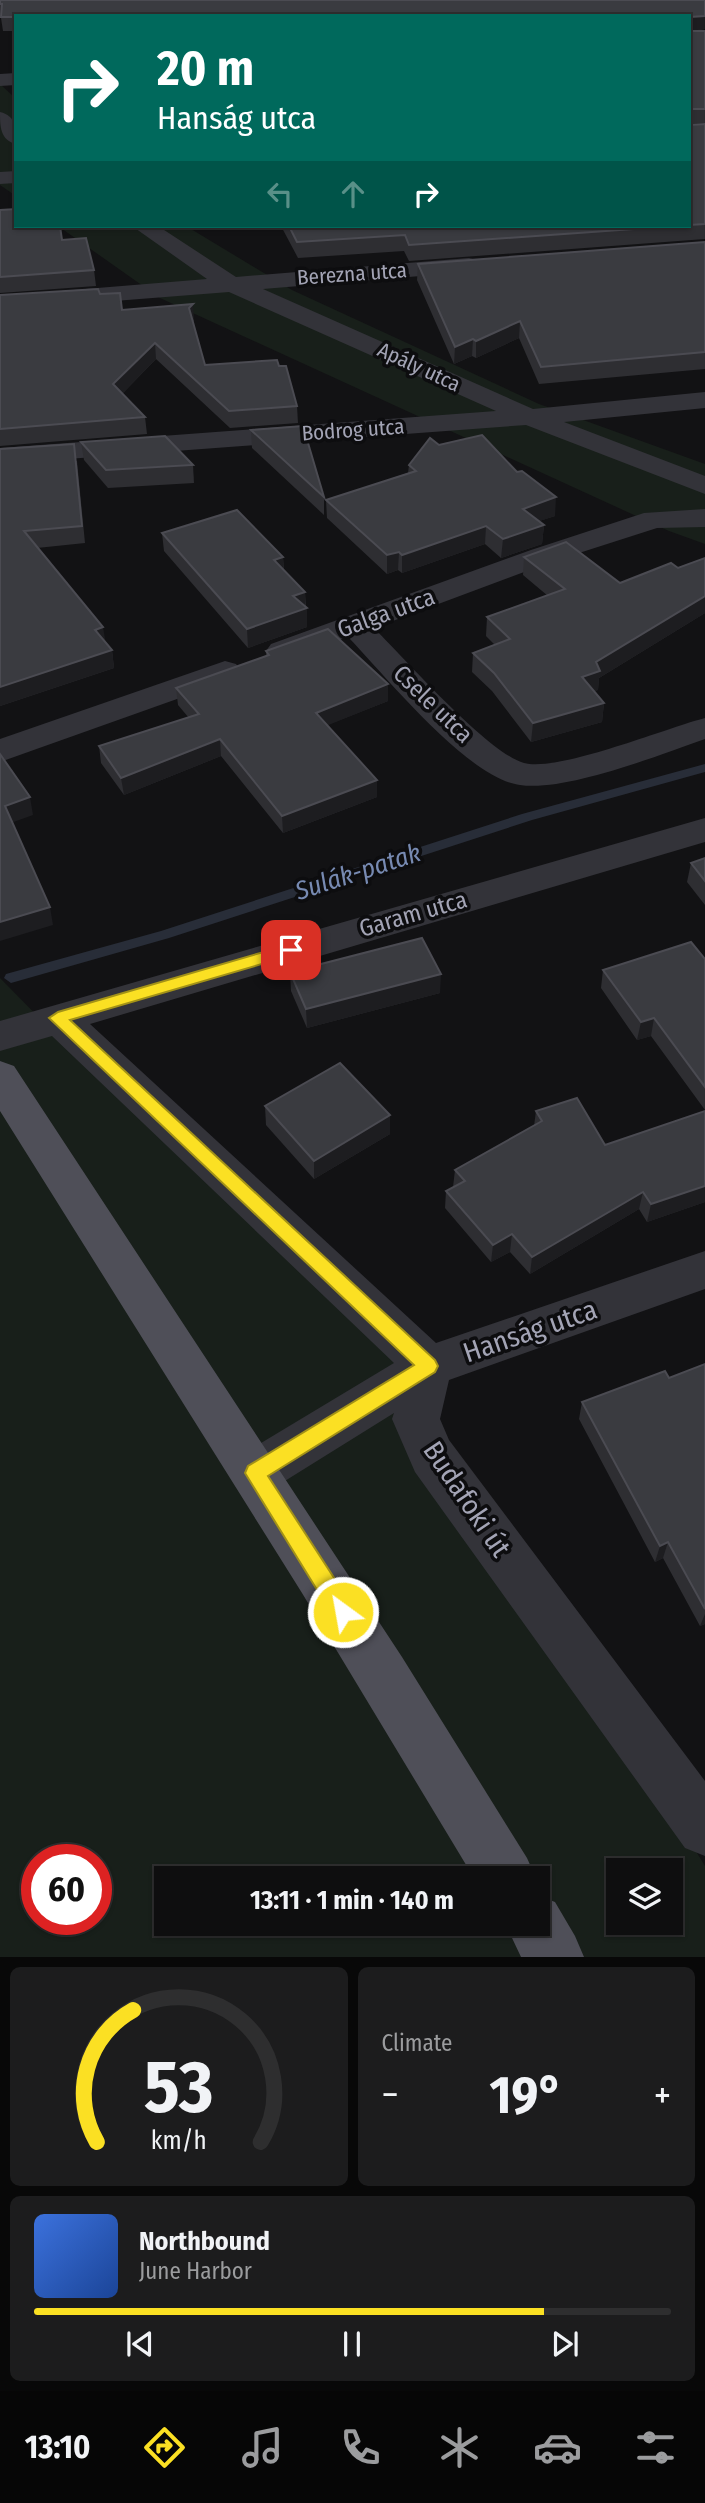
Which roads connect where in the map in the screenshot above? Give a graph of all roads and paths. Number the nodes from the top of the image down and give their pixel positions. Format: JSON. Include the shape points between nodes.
{"nodes":[{"id":1,"x":0,"y":118,"type":"edge"},
{"id":2,"x":14,"y":136,"type":"edge"},
{"id":3,"x":146,"y":228,"type":"edge"},
{"id":4,"x":487,"y":264,"type":"edge"},
{"id":5,"x":229,"y":283,"type":"junction"},
{"id":6,"x":0,"y":303,"type":"edge"},
{"id":7,"x":705,"y":400,"type":"edge"},
{"id":8,"x":529,"y":416,"type":"junction"},
{"id":9,"x":0,"y":456,"type":"edge"},
{"id":10,"x":661,"y":468,"type":"junction"},
{"id":11,"x":705,"y":486,"type":"edge"},
{"id":12,"x":705,"y":518,"type":"edge"},
{"id":13,"x":654,"y":519,"type":"junction"},
{"id":14,"x":354,"y":625,"type":"junction"},
{"id":15,"x":705,"y":728,"type":"edge"},
{"id":16,"x":0,"y":751,"type":"edge"},
{"id":17,"x":705,"y":830,"type":"edge"},
{"id":18,"x":58,"y":1018,"type":"junction"},
{"id":19,"x":0,"y":1036,"type":"edge"},
{"id":20,"x":0,"y":1077,"type":"edge"},
{"id":21,"x":705,"y":1270,"type":"edge"},
{"id":22,"x":429,"y":1366,"type":"junction"},
{"id":23,"x":255,"y":1473,"type":"junction"},
{"id":24,"x":705,"y":1828,"type":"edge"},
{"id":25,"x":500,"y":1866,"type":"edge"},
{"id":26,"x":542,"y":1936,"type":"edge"},
{"id":27,"x":554,"y":1957,"type":"edge"}],
"edges":[{"from":1,"to":2,"type":"street"},
{"from":3,"to":5,"type":"street","name":"Apály utca"},
{"from":4,"to":5,"type":"street","name":"Berezna utca"},
{"from":5,"to":6,"type":"street","name":"Berezna utca"},
{"from":5,"to":8,"type":"street","name":"Apály utca"},
{"from":7,"to":8,"type":"street","name":"Bodrog utca"},
{"from":8,"to":9,"type":"street","name":"Bodrog utca"},
{"from":8,"to":10,"type":"street","name":"Apály utca"},
{"from":10,"to":11,"type":"street","name":"Apály utca"},
{"from":10,"to":13,"type":"street"},
{"from":12,"to":13,"type":"street","name":"Galga utca"},
{"from":13,"to":14,"type":"street","name":"Galga utca"},
{"from":14,"to":15,"type":"street","name":"Csele utca","via":[[460,733],[494,761],[520,774],[570,769]]},
{"from":14,"to":16,"type":"street","name":"Galga utca"},
{"from":17,"to":18,"type":"street","name":"Garam utca"},
{"from":18,"to":19,"type":"street","name":"Garam utca"},
{"from":18,"to":22,"type":"street"},
{"from":20,"to":23,"type":"main road"},
{"from":21,"to":22,"type":"street","name":"Hanság utca"},
{"from":22,"to":23,"type":"street","name":"Hanság utca"},
{"from":22,"to":24,"type":"street","name":"Budafoki út","via":[[416,1419],[432,1457]]},
{"from":23,"to":25,"type":"main road"},
{"from":26,"to":27,"type":"main road"}]}
